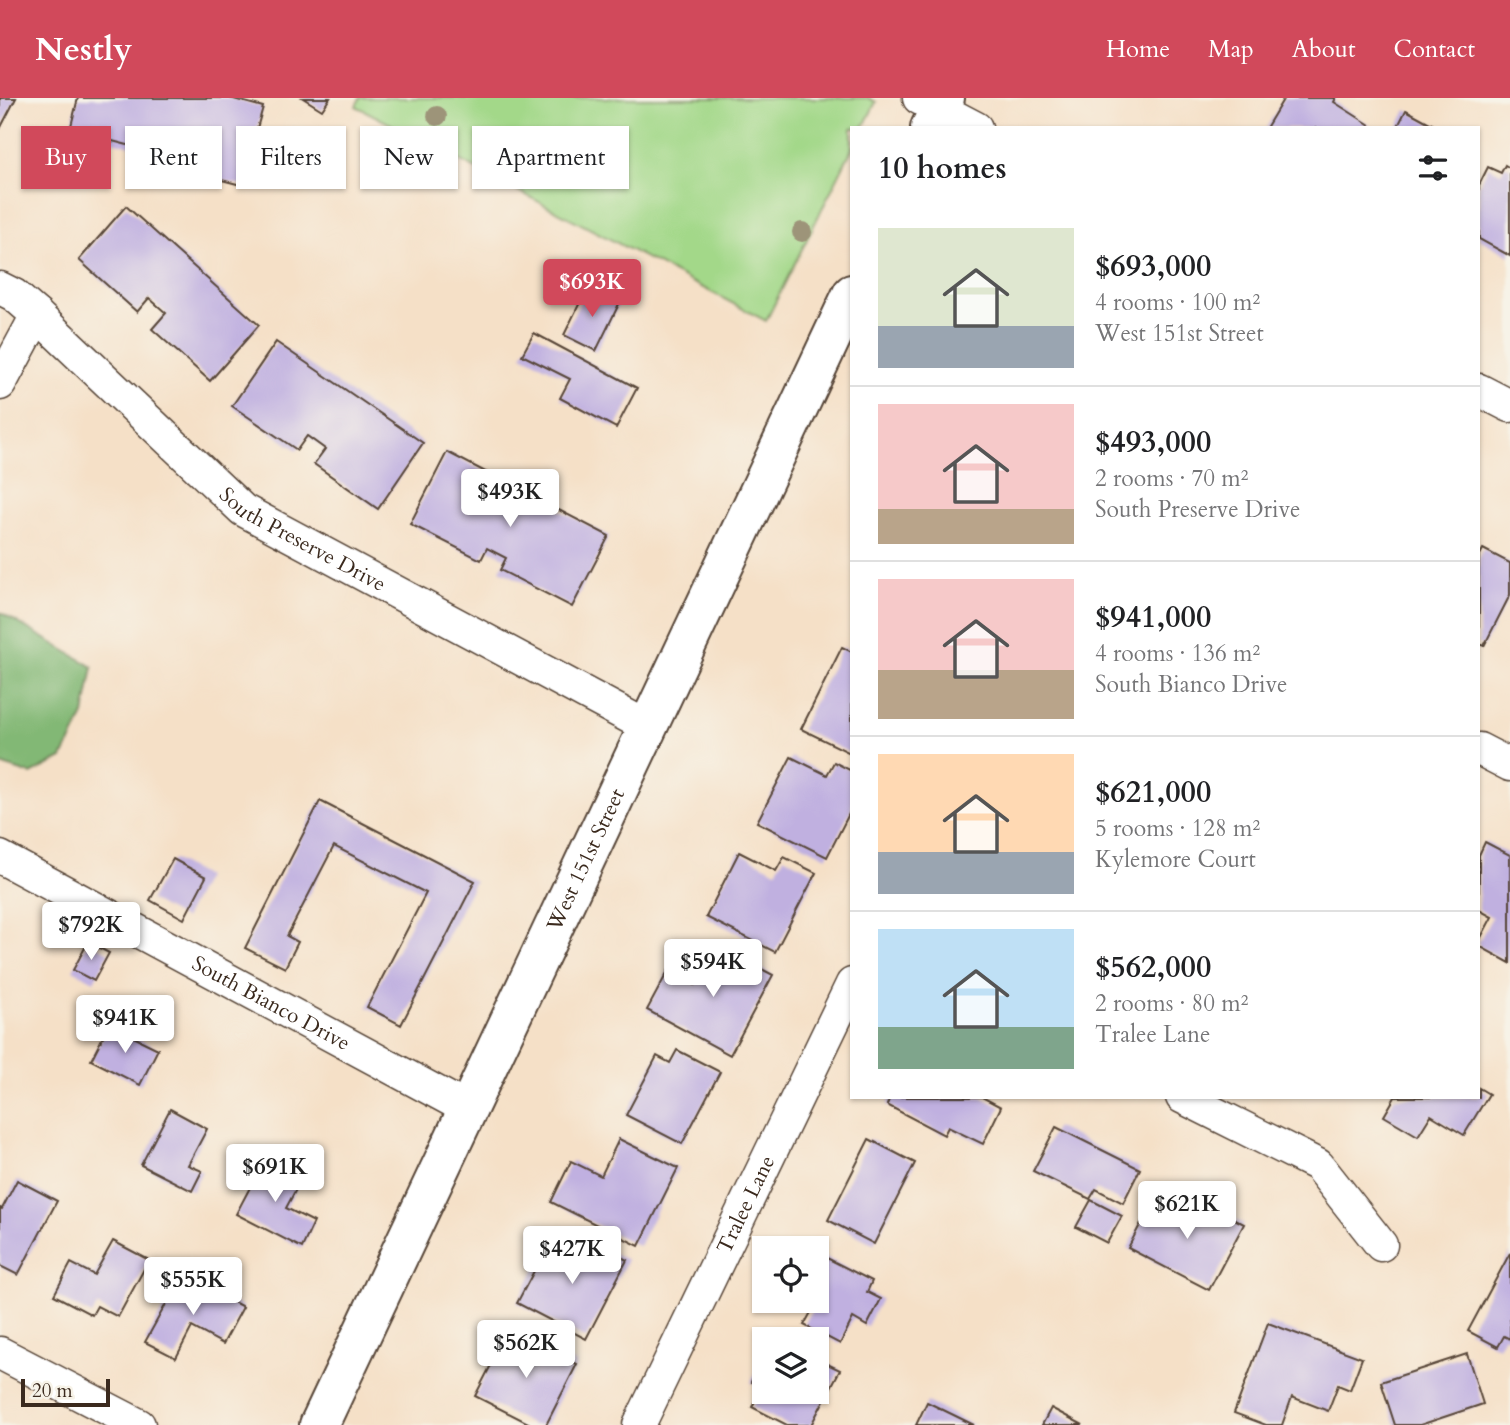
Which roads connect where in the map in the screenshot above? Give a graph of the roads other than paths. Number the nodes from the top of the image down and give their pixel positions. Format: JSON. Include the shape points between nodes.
{"nodes":[{"id":1,"x":933,"y":108,"type":"edge"},
{"id":2,"x":972,"y":126,"type":"edge"},
{"id":3,"x":0,"y":288,"type":"edge"},
{"id":4,"x":850,"y":297,"type":"edge"},
{"id":5,"x":37,"y":315,"type":"junction"},
{"id":6,"x":0,"y":384,"type":"edge"},
{"id":7,"x":1480,"y":391,"type":"edge"},
{"id":8,"x":1510,"y":406,"type":"edge"},
{"id":9,"x":648,"y":727,"type":"junction"},
{"id":10,"x":1480,"y":750,"type":"edge"},
{"id":11,"x":1510,"y":765,"type":"edge"},
{"id":12,"x":0,"y":857,"type":"edge"},
{"id":13,"x":850,"y":989,"type":"edge"},
{"id":14,"x":1186,"y":1099,"type":"edge"},
{"id":15,"x":468,"y":1109,"type":"junction"},
{"id":16,"x":1381,"y":1245,"type":"dead end"},
{"id":17,"x":0,"y":1353,"type":"edge"},
{"id":18,"x":139,"y":1425,"type":"edge"},
{"id":19,"x":319,"y":1425,"type":"edge"},
{"id":20,"x":639,"y":1425,"type":"edge"}],
"edges":[{"from":1,"to":2,"type":"street"},
{"from":3,"to":5,"type":"street","name":"South Preserve Drive"},
{"from":4,"to":9,"type":"street","name":"West 151st Street"},
{"from":5,"to":6,"type":"street"},
{"from":5,"to":9,"type":"street","name":"South Preserve Drive","via":[[243,510]]},
{"from":7,"to":8,"type":"street"},
{"from":9,"to":15,"type":"street","name":"West 151st Street"},
{"from":10,"to":11,"type":"street"},
{"from":12,"to":15,"type":"street","name":"South Bianco Drive"},
{"from":13,"to":20,"type":"street","name":"Tralee Lane"},
{"from":14,"to":16,"type":"street","via":[[1318,1165]]},
{"from":15,"to":19,"type":"street","name":"West 151st Street"},
{"from":17,"to":18,"type":"street"}]}
